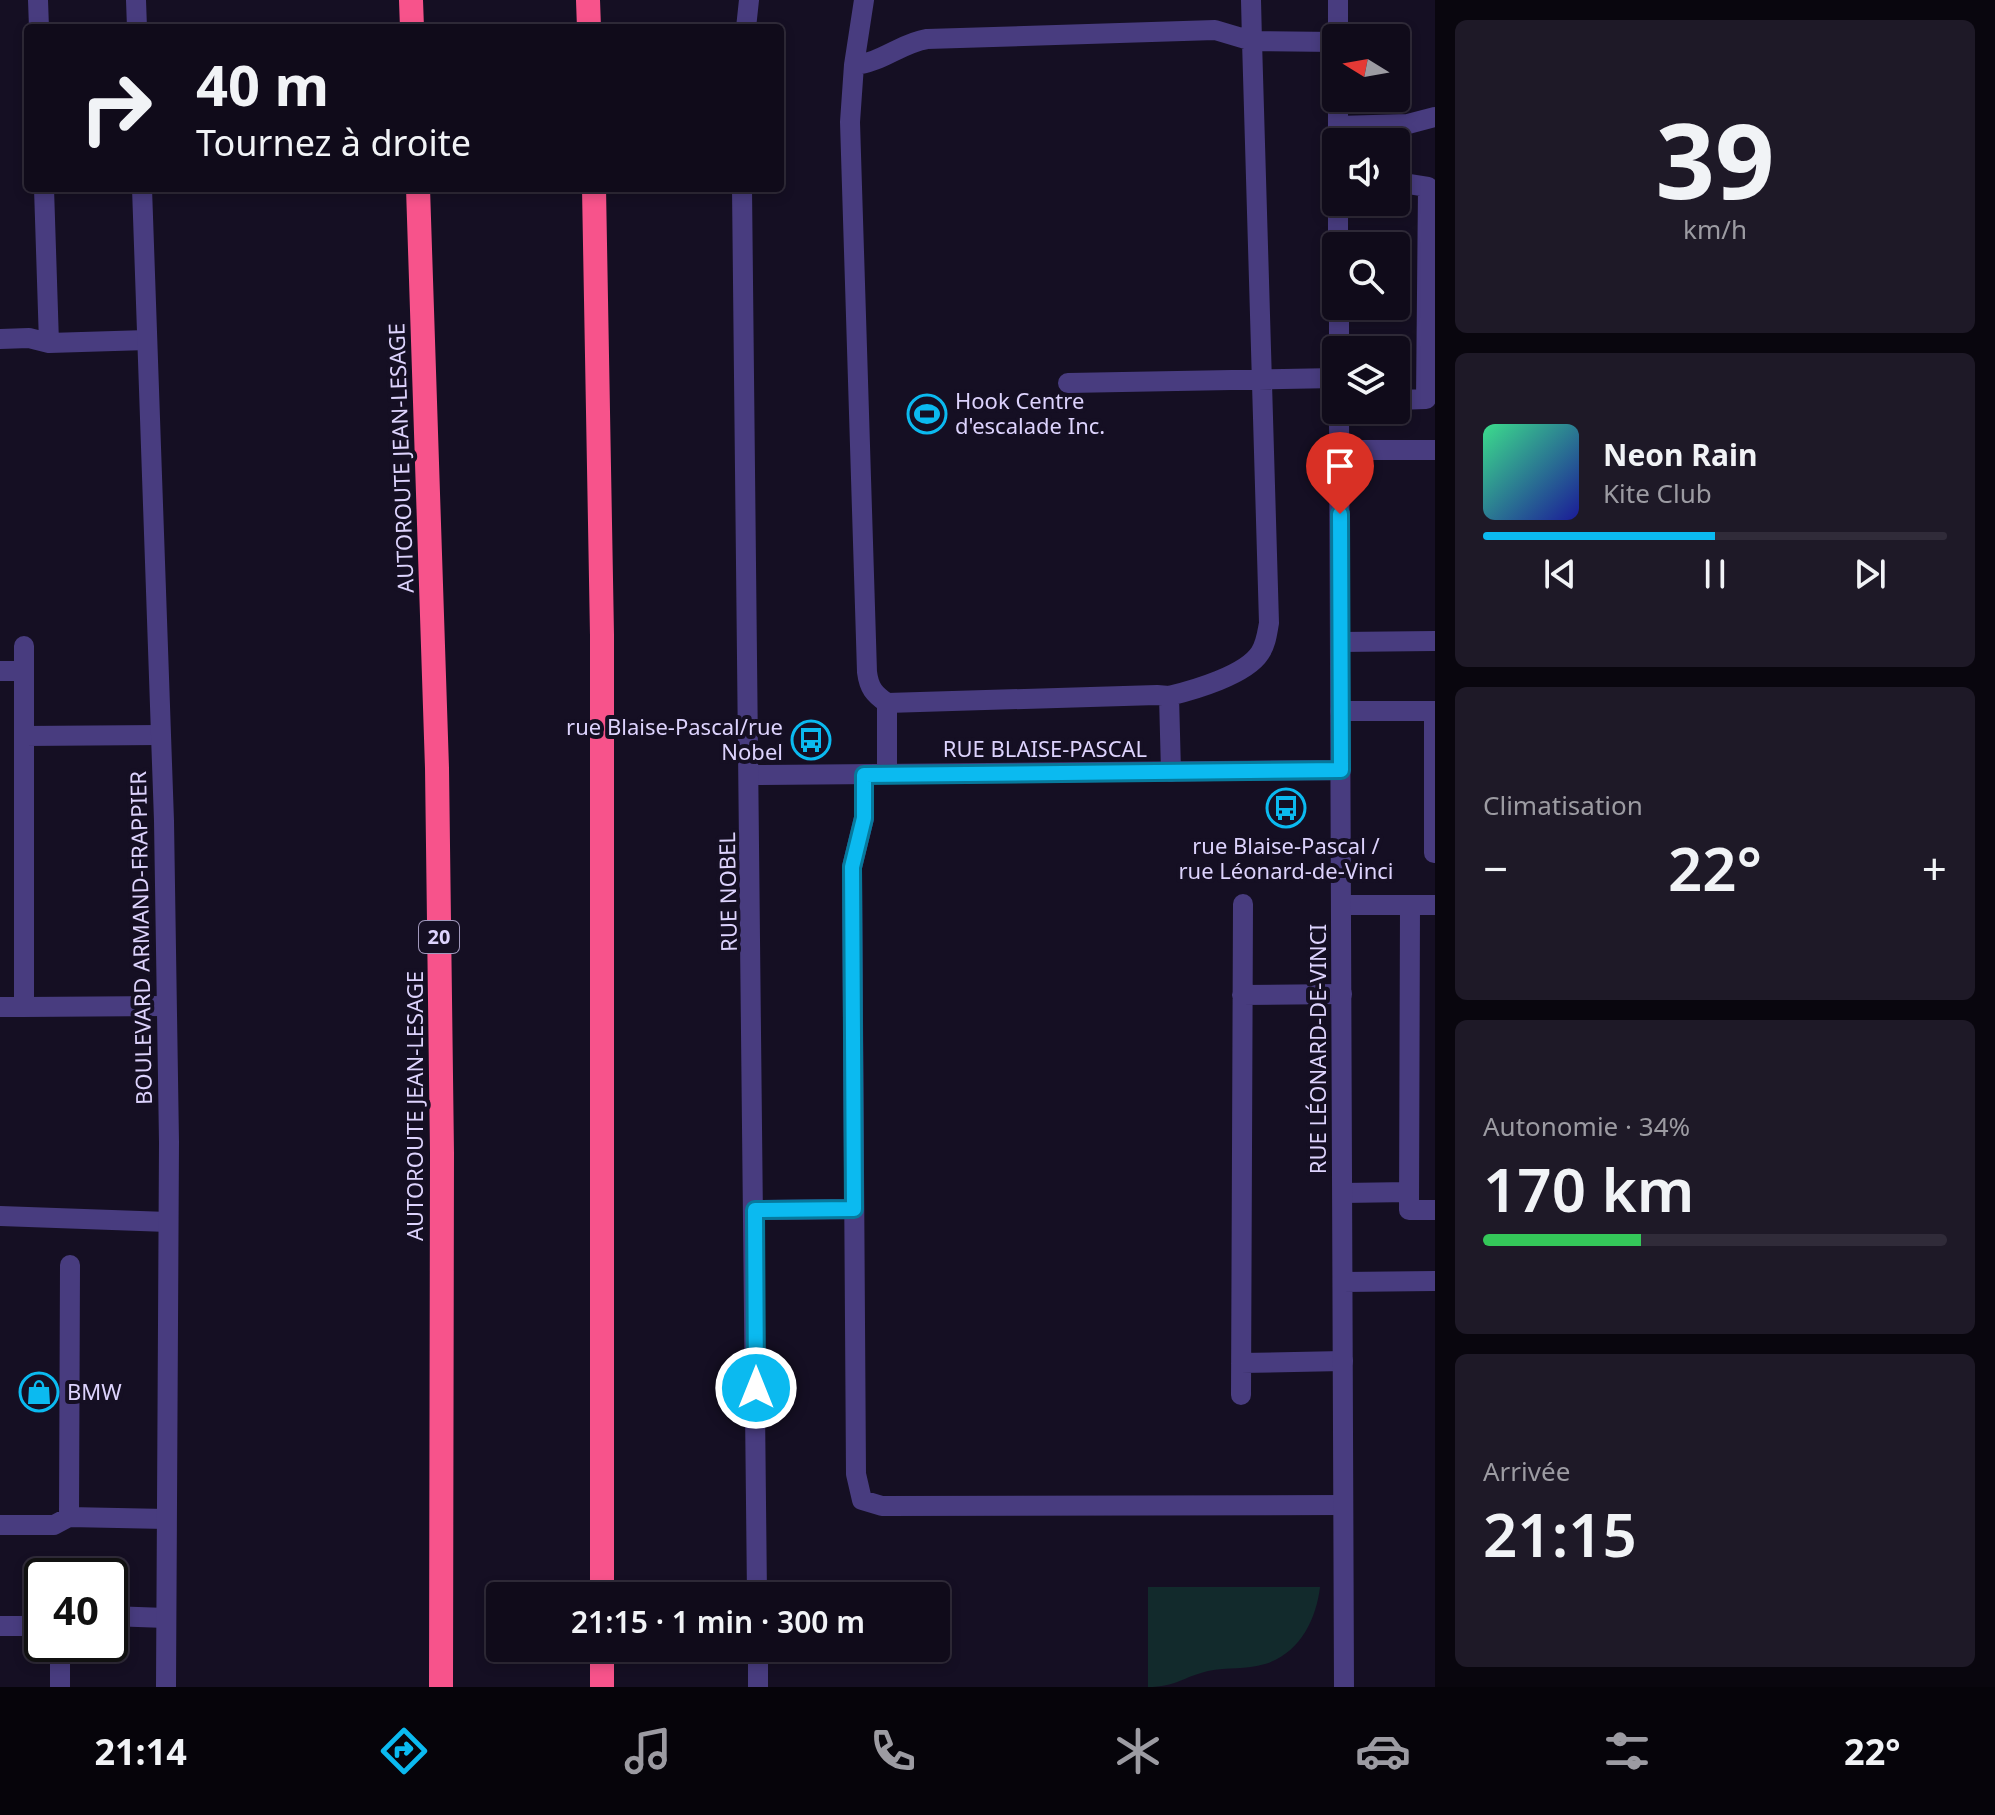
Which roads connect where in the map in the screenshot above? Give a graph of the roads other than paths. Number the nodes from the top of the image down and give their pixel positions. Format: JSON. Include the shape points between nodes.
{"nodes":[{"id":1,"x":38,"y":0,"type":"edge"},
{"id":2,"x":136,"y":0,"type":"edge"},
{"id":3,"x":411,"y":0,"type":"edge"},
{"id":4,"x":588,"y":0,"type":"edge"},
{"id":5,"x":749,"y":0,"type":"edge"},
{"id":6,"x":864,"y":0,"type":"edge"},
{"id":7,"x":1251,"y":0,"type":"edge"},
{"id":8,"x":1338,"y":0,"type":"edge"},
{"id":9,"x":39,"y":24,"type":"edge"},
{"id":10,"x":137,"y":24,"type":"edge"},
{"id":11,"x":412,"y":24,"type":"edge"},
{"id":12,"x":589,"y":24,"type":"edge"},
{"id":13,"x":746,"y":24,"type":"edge"},
{"id":14,"x":1337,"y":24,"type":"edge"},
{"id":15,"x":1322,"y":40,"type":"edge"},
{"id":16,"x":1252,"y":41,"type":"junction"},
{"id":17,"x":854,"y":65,"type":"junction"},
{"id":18,"x":1435,"y":117,"type":"edge"},
{"id":19,"x":1380,"y":128,"type":"edge"},
{"id":20,"x":1410,"y":184,"type":"edge"},
{"id":21,"x":1432,"y":187,"type":"edge"},
{"id":22,"x":44,"y":192,"type":"edge"},
{"id":23,"x":142,"y":192,"type":"edge"},
{"id":24,"x":418,"y":192,"type":"edge"},
{"id":25,"x":594,"y":192,"type":"edge"},
{"id":26,"x":742,"y":192,"type":"edge"},
{"id":27,"x":0,"y":339,"type":"edge"},
{"id":28,"x":147,"y":340,"type":"junction"},
{"id":29,"x":49,"y":343,"type":"junction"},
{"id":30,"x":1322,"y":378,"type":"edge"},
{"id":31,"x":1262,"y":379,"type":"junction"},
{"id":32,"x":1068,"y":383,"type":"dead end"},
{"id":33,"x":1431,"y":399,"type":"edge"},
{"id":34,"x":1410,"y":400,"type":"edge"},
{"id":35,"x":1339,"y":424,"type":"edge"},
{"id":36,"x":1339,"y":450,"type":"junction"},
{"id":37,"x":1435,"y":450,"type":"edge"},
{"id":38,"x":1435,"y":641,"type":"edge"},
{"id":39,"x":1340,"y":642,"type":"junction"},
{"id":40,"x":24,"y":646,"type":"dead end"},
{"id":41,"x":0,"y":671,"type":"edge"},
{"id":42,"x":23,"y":671,"type":"junction"},
{"id":43,"x":1169,"y":696,"type":"junction"},
{"id":44,"x":887,"y":703,"type":"junction"},
{"id":45,"x":1340,"y":711,"type":"junction"},
{"id":46,"x":1434,"y":711,"type":"edge"},
{"id":47,"x":160,"y":735,"type":"junction"},
{"id":48,"x":24,"y":736,"type":"junction"},
{"id":49,"x":1341,"y":770,"type":"junction"},
{"id":50,"x":1171,"y":772,"type":"junction"},
{"id":51,"x":887,"y":774,"type":"junction"},
{"id":52,"x":750,"y":775,"type":"junction"},
{"id":53,"x":864,"y":775,"type":"junction"},
{"id":54,"x":1434,"y":853,"type":"edge"},
{"id":55,"x":1243,"y":904,"type":"dead end"},
{"id":56,"x":1341,"y":905,"type":"junction"},
{"id":57,"x":1410,"y":905,"type":"junction"},
{"id":58,"x":1435,"y":905,"type":"edge"},
{"id":59,"x":1342,"y":994,"type":"junction"},
{"id":60,"x":1242,"y":995,"type":"junction"},
{"id":61,"x":166,"y":1006,"type":"junction"},
{"id":62,"x":0,"y":1007,"type":"edge"},
{"id":63,"x":24,"y":1007,"type":"junction"},
{"id":64,"x":1409,"y":1192,"type":"junction"},
{"id":65,"x":1343,"y":1193,"type":"junction"},
{"id":66,"x":854,"y":1209,"type":"junction"},
{"id":67,"x":755,"y":1210,"type":"junction"},
{"id":68,"x":1435,"y":1210,"type":"edge"},
{"id":69,"x":0,"y":1216,"type":"edge"},
{"id":70,"x":168,"y":1222,"type":"junction"},
{"id":71,"x":70,"y":1265,"type":"dead end"},
{"id":72,"x":1435,"y":1281,"type":"edge"},
{"id":73,"x":1343,"y":1282,"type":"junction"},
{"id":74,"x":1343,"y":1361,"type":"junction"},
{"id":75,"x":1241,"y":1363,"type":"junction"},
{"id":76,"x":1241,"y":1395,"type":"dead end"},
{"id":77,"x":1343,"y":1505,"type":"junction"},
{"id":78,"x":69,"y":1517,"type":"junction"},
{"id":79,"x":166,"y":1519,"type":"junction"},
{"id":80,"x":0,"y":1525,"type":"edge"},
{"id":81,"x":602,"y":1582,"type":"edge"},
{"id":82,"x":757,"y":1582,"type":"edge"},
{"id":83,"x":128,"y":1617,"type":"edge"},
{"id":84,"x":166,"y":1618,"type":"junction"},
{"id":85,"x":0,"y":1626,"type":"edge"},
{"id":86,"x":24,"y":1626,"type":"edge"},
{"id":87,"x":60,"y":1662,"type":"edge"},
{"id":88,"x":602,"y":1662,"type":"edge"},
{"id":89,"x":758,"y":1662,"type":"edge"},
{"id":90,"x":60,"y":1687,"type":"edge"},
{"id":91,"x":166,"y":1687,"type":"edge"},
{"id":92,"x":441,"y":1687,"type":"edge"},
{"id":93,"x":602,"y":1687,"type":"edge"},
{"id":94,"x":758,"y":1687,"type":"edge"},
{"id":95,"x":1344,"y":1687,"type":"edge"}],
"edges":[{"from":1,"to":9,"type":"street"},
{"from":2,"to":10,"type":"street"},
{"from":3,"to":11,"type":"highway"},
{"from":4,"to":12,"type":"highway"},
{"from":5,"to":13,"type":"street"},
{"from":6,"to":17,"type":"street"},
{"from":7,"to":16,"type":"street"},
{"from":8,"to":14,"type":"street"},
{"from":15,"to":16,"type":"street"},
{"from":16,"to":17,"type":"street","via":[[1215,30],[927,39]]},
{"from":16,"to":31,"type":"street"},
{"from":17,"to":44,"type":"street","via":[[850,122],[867,672],[874,694]]},
{"from":18,"to":19,"type":"street"},
{"from":20,"to":21,"type":"street"},
{"from":21,"to":33,"type":"street"},
{"from":22,"to":29,"type":"street"},
{"from":23,"to":28,"type":"street","name":"BOULEVARD ARMAND-FRAPPIER"},
{"from":24,"to":92,"type":"highway","name":"AUTOROUTE JEAN-LESAGE","number":"20","via":[[437,768]]},
{"from":25,"to":81,"type":"highway","via":[[602,635]]},
{"from":26,"to":52,"type":"street","name":"RUE NOBEL"},
{"from":27,"to":29,"type":"street"},
{"from":28,"to":29,"type":"street"},
{"from":28,"to":47,"type":"street","name":"BOULEVARD ARMAND-FRAPPIER"},
{"from":30,"to":31,"type":"street"},
{"from":31,"to":32,"type":"street"},
{"from":31,"to":43,"type":"street","via":[[1269,608],[1265,644],[1248,666]]},
{"from":33,"to":34,"type":"street"},
{"from":35,"to":36,"type":"street","name":"RUE LÉONARD-DE-VINCI"},
{"from":36,"to":37,"type":"street"},
{"from":36,"to":39,"type":"street","name":"RUE LÉONARD-DE-VINCI"},
{"from":38,"to":39,"type":"street"},
{"from":39,"to":45,"type":"street","name":"RUE LÉONARD-DE-VINCI"},
{"from":40,"to":42,"type":"street"},
{"from":41,"to":42,"type":"street"},
{"from":42,"to":48,"type":"street"},
{"from":43,"to":44,"type":"street"},
{"from":43,"to":50,"type":"street"},
{"from":44,"to":51,"type":"street"},
{"from":45,"to":46,"type":"street"},
{"from":45,"to":49,"type":"street","name":"RUE LÉONARD-DE-VINCI"},
{"from":46,"to":54,"type":"street"},
{"from":47,"to":48,"type":"street"},
{"from":47,"to":61,"type":"street","name":"BOULEVARD ARMAND-FRAPPIER"},
{"from":48,"to":63,"type":"street"},
{"from":49,"to":50,"type":"street","name":"RUE BLAISE-PASCAL"},
{"from":49,"to":56,"type":"street","name":"RUE LÉONARD-DE-VINCI"},
{"from":50,"to":51,"type":"street","name":"RUE BLAISE-PASCAL"},
{"from":51,"to":53,"type":"street","name":"RUE BLAISE-PASCAL"},
{"from":52,"to":53,"type":"street","name":"RUE BLAISE-PASCAL"},
{"from":52,"to":67,"type":"street","name":"RUE NOBEL"},
{"from":53,"to":66,"type":"street","via":[[864,818],[852,867]]},
{"from":55,"to":60,"type":"street"},
{"from":56,"to":57,"type":"street"},
{"from":56,"to":59,"type":"street","name":"RUE LÉONARD-DE-VINCI"},
{"from":57,"to":58,"type":"street"},
{"from":57,"to":64,"type":"street"},
{"from":59,"to":60,"type":"street"},
{"from":59,"to":65,"type":"street","name":"RUE LÉONARD-DE-VINCI"},
{"from":60,"to":75,"type":"street"},
{"from":61,"to":63,"type":"street"},
{"from":61,"to":70,"type":"street","name":"BOULEVARD ARMAND-FRAPPIER"},
{"from":62,"to":63,"type":"street"},
{"from":64,"to":65,"type":"street"},
{"from":64,"to":68,"type":"street","via":[[1409,1210]]},
{"from":65,"to":73,"type":"street","name":"RUE LÉONARD-DE-VINCI"},
{"from":66,"to":67,"type":"street"},
{"from":66,"to":77,"type":"street","via":[[856,1474],[862,1500],[882,1506]]},
{"from":67,"to":82,"type":"street","name":"RUE NOBEL"},
{"from":69,"to":70,"type":"street"},
{"from":70,"to":79,"type":"street","name":"BOULEVARD ARMAND-FRAPPIER"},
{"from":71,"to":78,"type":"street"},
{"from":72,"to":73,"type":"street"},
{"from":73,"to":74,"type":"street","name":"RUE LÉONARD-DE-VINCI"},
{"from":74,"to":75,"type":"street"},
{"from":74,"to":77,"type":"street","name":"RUE LÉONARD-DE-VINCI"},
{"from":75,"to":76,"type":"street"},
{"from":77,"to":95,"type":"street","name":"RUE LÉONARD-DE-VINCI"},
{"from":78,"to":79,"type":"street"},
{"from":78,"to":80,"type":"street","via":[[54,1525]]},
{"from":79,"to":84,"type":"street","name":"BOULEVARD ARMAND-FRAPPIER"},
{"from":83,"to":84,"type":"street"},
{"from":84,"to":91,"type":"street","name":"BOULEVARD ARMAND-FRAPPIER"},
{"from":85,"to":86,"type":"street"},
{"from":87,"to":90,"type":"street"},
{"from":88,"to":93,"type":"highway"},
{"from":89,"to":94,"type":"street"}]}
